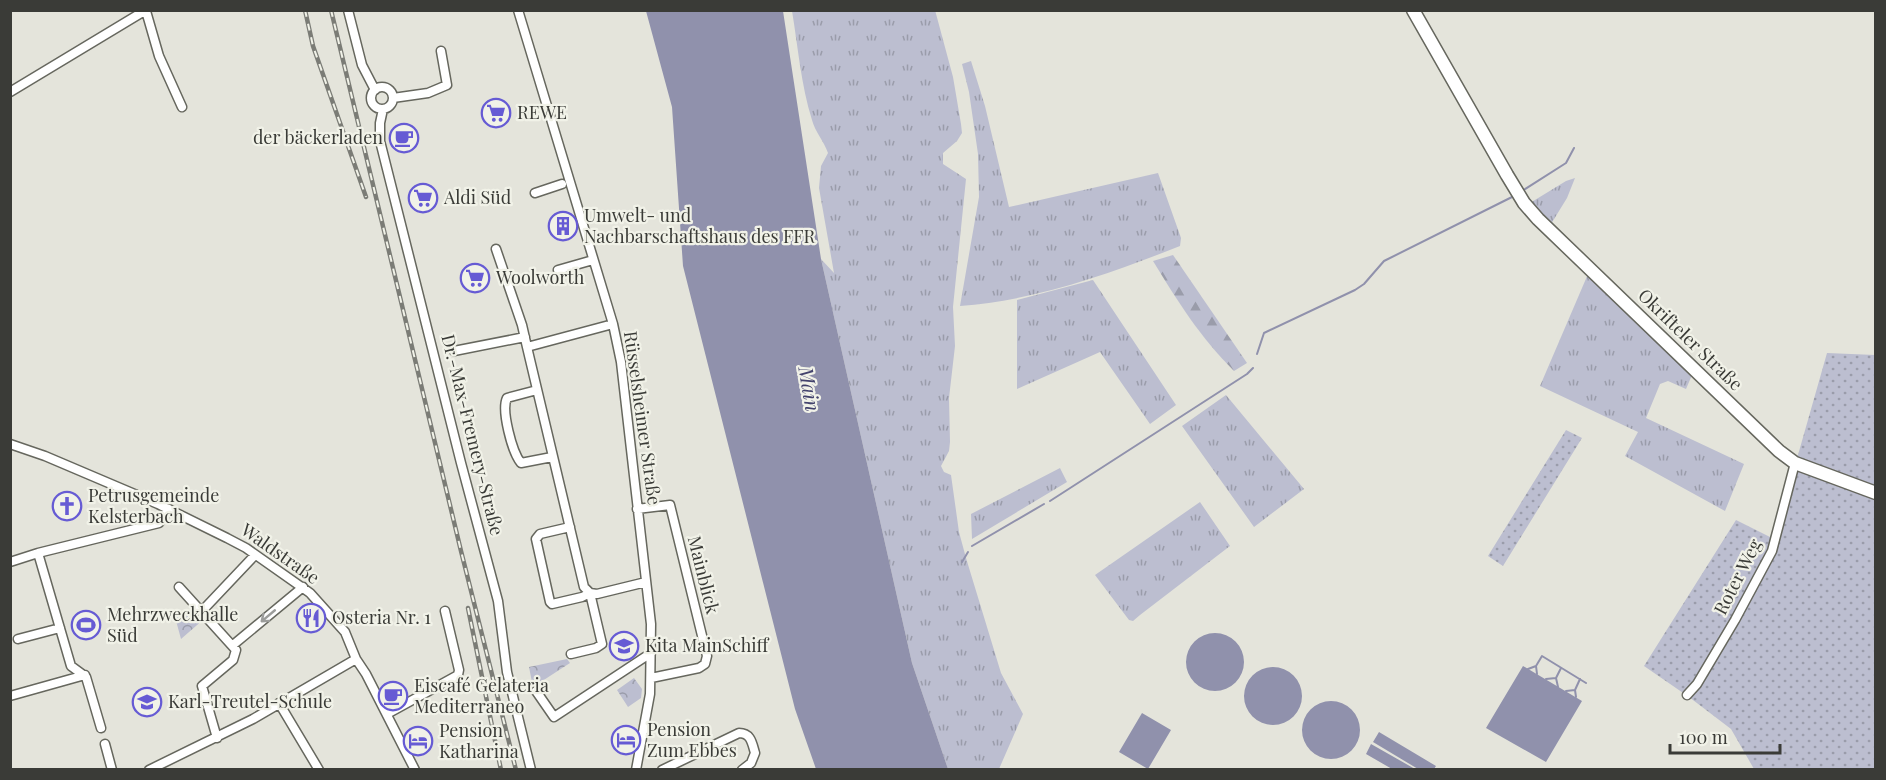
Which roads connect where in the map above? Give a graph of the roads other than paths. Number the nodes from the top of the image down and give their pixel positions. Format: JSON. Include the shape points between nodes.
{"nodes":[{"id":1,"x":348,"y":10,"type":"edge"},
{"id":2,"x":518,"y":10,"type":"edge"},
{"id":3,"x":1413,"y":10,"type":"edge"},
{"id":4,"x":146,"y":11,"type":"edge"},
{"id":5,"x":441,"y":51,"type":"dead end"},
{"id":6,"x":375,"y":90,"type":"junction"},
{"id":7,"x":10,"y":92,"type":"edge"},
{"id":8,"x":393,"y":98,"type":"junction"},
{"id":9,"x":182,"y":107,"type":"dead end"},
{"id":10,"x":383,"y":109,"type":"junction"},
{"id":11,"x":562,"y":184,"type":"dead end"},
{"id":12,"x":535,"y":193,"type":"dead end"},
{"id":13,"x":496,"y":249,"type":"dead end"},
{"id":14,"x":593,"y":260,"type":"junction"},
{"id":15,"x":558,"y":270,"type":"dead end"},
{"id":16,"x":613,"y":324,"type":"junction"},
{"id":17,"x":525,"y":337,"type":"junction"},
{"id":18,"x":527,"y":347,"type":"junction"},
{"id":19,"x":454,"y":351,"type":"dead end"},
{"id":20,"x":537,"y":390,"type":"junction"},
{"id":21,"x":10,"y":444,"type":"edge"},
{"id":22,"x":552,"y":457,"type":"junction"},
{"id":23,"x":1795,"y":463,"type":"junction"},
{"id":24,"x":1875,"y":493,"type":"edge"},
{"id":25,"x":169,"y":509,"type":"junction"},
{"id":26,"x":637,"y":509,"type":"junction"},
{"id":27,"x":570,"y":527,"type":"junction"},
{"id":28,"x":38,"y":553,"type":"junction"},
{"id":29,"x":255,"y":555,"type":"junction"},
{"id":30,"x":10,"y":562,"type":"edge"},
{"id":31,"x":646,"y":582,"type":"junction"},
{"id":32,"x":179,"y":586,"type":"dead end"},
{"id":33,"x":303,"y":587,"type":"junction"},
{"id":34,"x":590,"y":592,"type":"junction"},
{"id":35,"x":202,"y":611,"type":"junction"},
{"id":36,"x":444,"y":611,"type":"dead end"},
{"id":37,"x":60,"y":628,"type":"junction"},
{"id":38,"x":18,"y":639,"type":"dead end"},
{"id":39,"x":233,"y":645,"type":"junction"},
{"id":40,"x":651,"y":653,"type":"junction"},
{"id":41,"x":571,"y":654,"type":"dead end"},
{"id":42,"x":356,"y":659,"type":"junction"},
{"id":43,"x":85,"y":675,"type":"junction"},
{"id":44,"x":651,"y":678,"type":"junction"},
{"id":45,"x":536,"y":691,"type":"dead end"},
{"id":46,"x":1686,"y":695,"type":"dead end"},
{"id":47,"x":10,"y":696,"type":"edge"},
{"id":48,"x":279,"y":703,"type":"junction"},
{"id":49,"x":387,"y":714,"type":"junction"},
{"id":50,"x":100,"y":728,"type":"dead end"},
{"id":51,"x":217,"y":738,"type":"junction"},
{"id":52,"x":105,"y":744,"type":"dead end"},
{"id":53,"x":638,"y":769,"type":"edge"},
{"id":54,"x":112,"y":770,"type":"edge"},
{"id":55,"x":149,"y":770,"type":"edge"},
{"id":56,"x":319,"y":770,"type":"edge"},
{"id":57,"x":415,"y":770,"type":"edge"},
{"id":58,"x":531,"y":770,"type":"edge"},
{"id":59,"x":662,"y":770,"type":"edge"},
{"id":60,"x":742,"y":770,"type":"edge"}],
"edges":[{"from":1,"to":6,"type":"street","via":[[362,64]]},
{"from":2,"to":14,"type":"street","name":"Rüsselsheimer Straße"},
{"from":3,"to":23,"type":"street","name":"Okrifteler Straße","via":[[1524,203]]},
{"from":4,"to":7,"type":"street"},
{"from":4,"to":9,"type":"street","via":[[159,56]]},
{"from":5,"to":8,"type":"street","via":[[447,86]]},
{"from":6,"to":8,"type":"street","via":[[386,88]]},
{"from":6,"to":10,"type":"street","via":[[372,103]]},
{"from":8,"to":10,"type":"street","via":[[391,105]]},
{"from":10,"to":58,"type":"street","name":"Dr.-Max-Fremery-Straße","via":[[380,141],[498,601],[507,672]]},
{"from":11,"to":12,"type":"street"},
{"from":13,"to":17,"type":"street"},
{"from":14,"to":15,"type":"street"},
{"from":14,"to":16,"type":"street","name":"Rüsselsheimer Straße"},
{"from":16,"to":18,"type":"street"},
{"from":16,"to":26,"type":"street","name":"Rüsselsheimer Straße","via":[[621,362]]},
{"from":17,"to":18,"type":"street"},
{"from":17,"to":19,"type":"street"},
{"from":18,"to":20,"type":"street"},
{"from":20,"to":22,"type":"street"},
{"from":20,"to":22,"type":"street","via":[[505,400],[510,434],[521,463]]},
{"from":21,"to":25,"type":"street","name":"Waldstraße"},
{"from":22,"to":27,"type":"street"},
{"from":23,"to":24,"type":"street","name":"Okrifteler Straße"},
{"from":23,"to":46,"type":"street","name":"Roter Weg","via":[[1772,551],[1697,684]]},
{"from":25,"to":28,"type":"street","via":[[159,523]]},
{"from":25,"to":29,"type":"street","name":"Waldstraße"},
{"from":26,"to":31,"type":"street","name":"Rüsselsheimer Straße"},
{"from":26,"to":44,"type":"street","name":"Mainblick","via":[[670,505],[707,652],[707,662],[699,668]]},
{"from":27,"to":34,"type":"street","via":[[584,587]]},
{"from":27,"to":34,"type":"street","via":[[540,534],[536,539],[550,602]]},
{"from":28,"to":30,"type":"street"},
{"from":28,"to":37,"type":"street"},
{"from":29,"to":33,"type":"street","name":"Waldstraße"},
{"from":29,"to":35,"type":"street"},
{"from":31,"to":34,"type":"street","via":[[597,594]]},
{"from":31,"to":40,"type":"street","name":"Rüsselsheimer Straße"},
{"from":32,"to":35,"type":"street"},
{"from":33,"to":39,"type":"street","one_way":true},
{"from":33,"to":42,"type":"street","name":"Waldstraße","via":[[345,632]]},
{"from":34,"to":41,"type":"street","via":[[602,644]]},
{"from":35,"to":39,"type":"street"},
{"from":36,"to":49,"type":"street","via":[[458,675]]},
{"from":37,"to":38,"type":"street"},
{"from":37,"to":43,"type":"street","via":[[71,666]]},
{"from":39,"to":51,"type":"street","via":[[233,660],[202,686]]},
{"from":40,"to":44,"type":"street","name":"Rüsselsheimer Straße"},
{"from":40,"to":45,"type":"street","via":[[554,717]]},
{"from":42,"to":48,"type":"street"},
{"from":42,"to":49,"type":"street","name":"Waldstraße"},
{"from":43,"to":47,"type":"street"},
{"from":43,"to":50,"type":"street"},
{"from":44,"to":53,"type":"street","name":"Rüsselsheimer Straße"},
{"from":48,"to":51,"type":"street"},
{"from":48,"to":56,"type":"street"},
{"from":49,"to":57,"type":"street","name":"Waldstraße"},
{"from":51,"to":55,"type":"street"},
{"from":52,"to":54,"type":"street"},
{"from":59,"to":60,"type":"street","via":[[739,733],[749,735],[755,753]]}]}
